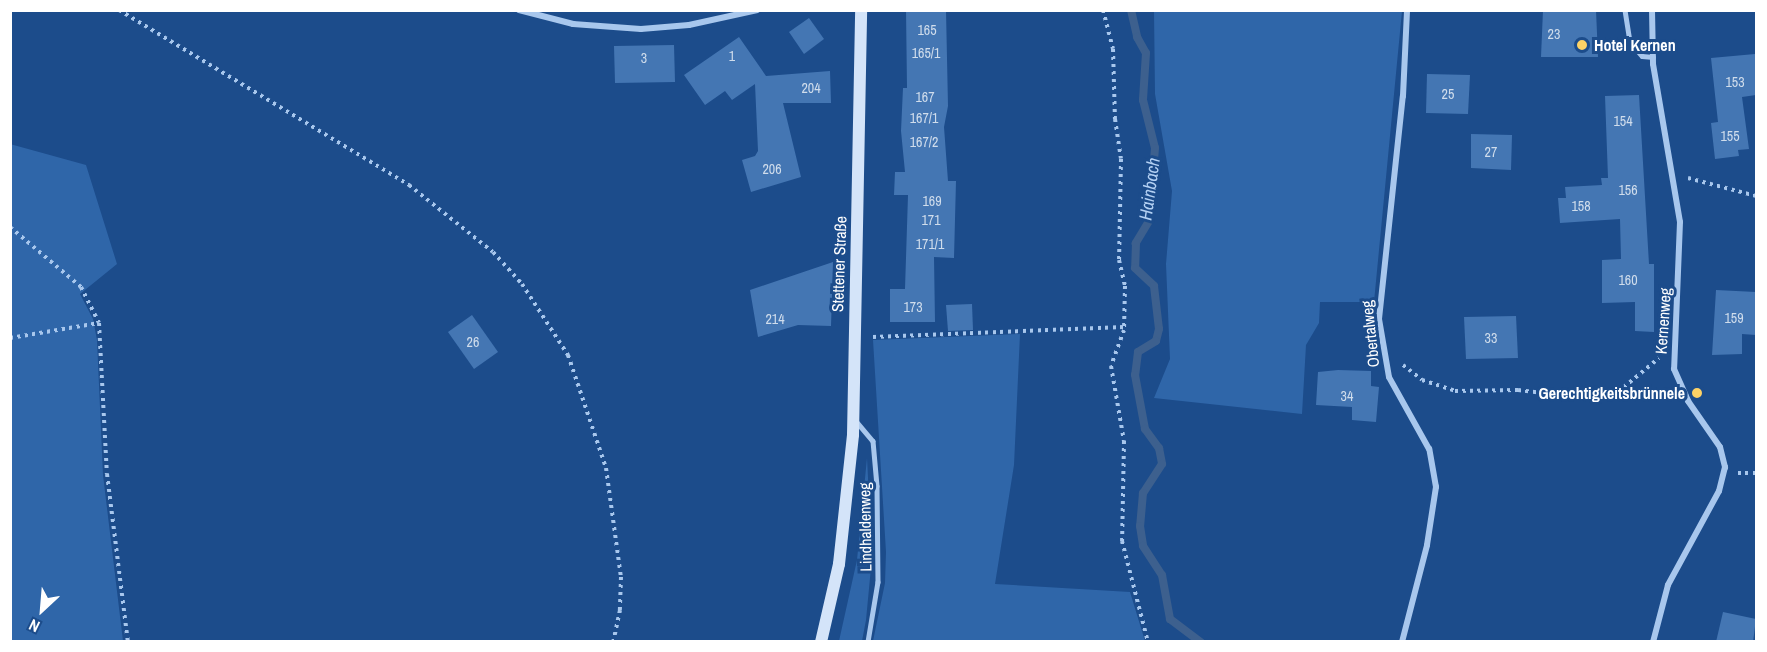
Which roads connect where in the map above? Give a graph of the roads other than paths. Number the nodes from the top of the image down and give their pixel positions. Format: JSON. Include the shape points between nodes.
{"nodes":[{"id":1,"x":519,"y":10,"type":"edge"},
{"id":2,"x":758,"y":10,"type":"edge"},
{"id":3,"x":861,"y":10,"type":"edge"},
{"id":4,"x":1407,"y":10,"type":"edge"},
{"id":5,"x":1625,"y":10,"type":"edge"},
{"id":6,"x":1652,"y":10,"type":"edge"},
{"id":7,"x":1653,"y":57,"type":"junction"},
{"id":8,"x":854,"y":419,"type":"junction"},
{"id":9,"x":821,"y":642,"type":"edge"},
{"id":10,"x":868,"y":642,"type":"edge"},
{"id":11,"x":1402,"y":642,"type":"edge"},
{"id":12,"x":1653,"y":642,"type":"edge"}],
"edges":[{"from":1,"to":2,"type":"street","via":[[565,22],[641,29],[690,26]]},
{"from":3,"to":8,"type":"main road","name":"Stettener Straße"},
{"from":4,"to":11,"type":"street","name":"Obertalweg","via":[[1403,96],[1380,291],[1382,344],[1389,377],[1429,449],[1436,475],[1428,545]]},
{"from":5,"to":7,"type":"lane","via":[[1628,39],[1642,56]]},
{"from":6,"to":7,"type":"street","name":"Kernenweg"},
{"from":7,"to":12,"type":"street","name":"Kernenweg","via":[[1681,251],[1674,347],[1678,383],[1720,447],[1725,473],[1676,567]]},
{"from":8,"to":9,"type":"main road","name":"Stettener Straße","via":[[842,547]]},
{"from":8,"to":10,"type":"lane","name":"Lindhaldenweg","via":[[873,441],[877,486],[878,582]]}]}
